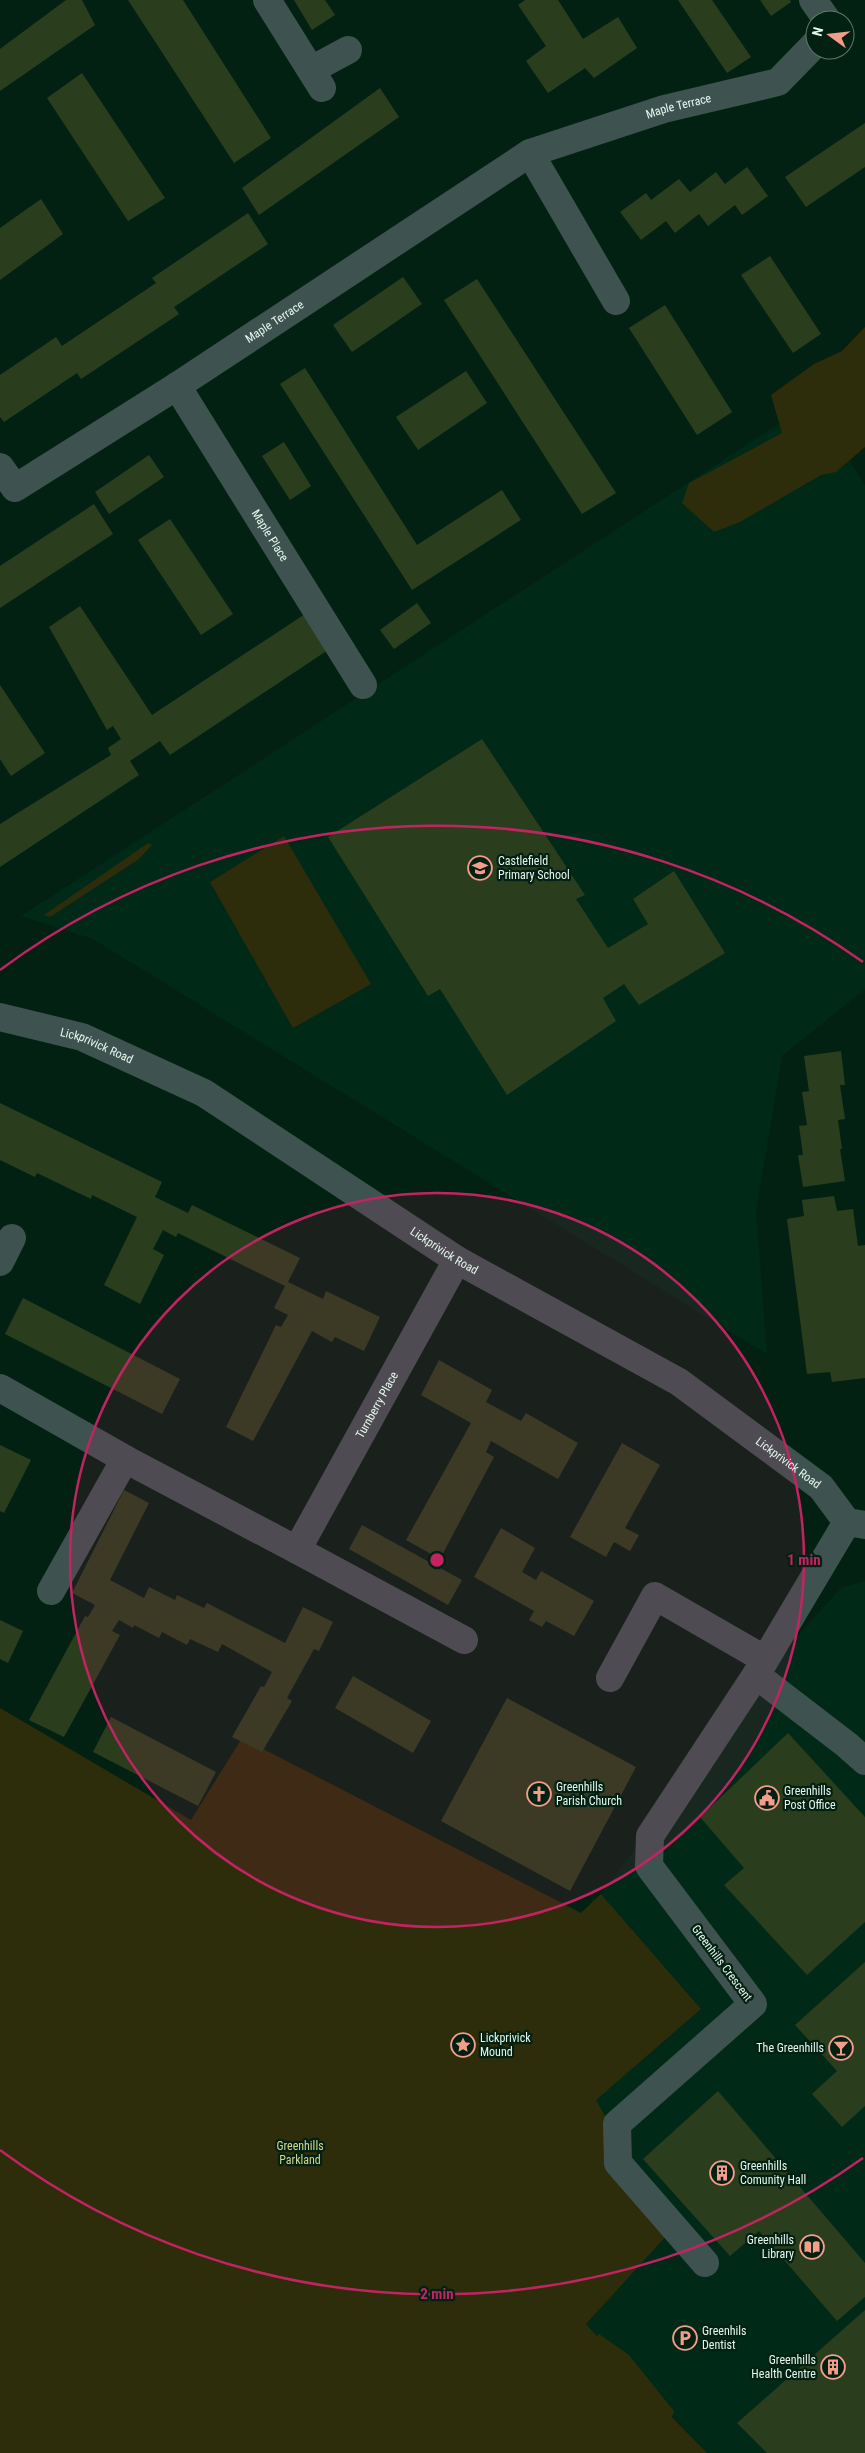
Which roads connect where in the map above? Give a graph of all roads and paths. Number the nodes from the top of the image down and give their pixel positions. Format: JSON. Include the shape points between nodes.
{"nodes":[{"id":1,"x":267,"y":0,"type":"edge"},
{"id":2,"x":348,"y":50,"type":"dead end"},
{"id":3,"x":805,"y":54,"type":"edge"},
{"id":4,"x":530,"y":152,"type":"junction"},
{"id":5,"x":616,"y":301,"type":"dead end"},
{"id":6,"x":177,"y":386,"type":"junction"},
{"id":7,"x":5,"y":484,"type":"edge"},
{"id":8,"x":363,"y":685,"type":"dead end"},
{"id":9,"x":0,"y":1017,"type":"edge"},
{"id":10,"x":12,"y":1238,"type":"dead end"},
{"id":11,"x":458,"y":1260,"type":"junction"},
{"id":12,"x":0,"y":1262,"type":"edge"},
{"id":13,"x":0,"y":1388,"type":"edge"},
{"id":14,"x":125,"y":1459,"type":"junction"},
{"id":15,"x":856,"y":1523,"type":"edge"},
{"id":16,"x":297,"y":1550,"type":"junction"},
{"id":17,"x":51,"y":1591,"type":"dead end"},
{"id":18,"x":464,"y":1640,"type":"dead end"},
{"id":19,"x":760,"y":1667,"type":"junction"},
{"id":20,"x":610,"y":1678,"type":"dead end"},
{"id":21,"x":865,"y":1762,"type":"edge"},
{"id":22,"x":705,"y":2263,"type":"dead end"}],
"edges":[{"from":1,"to":2,"type":"street","via":[[316,79]]},
{"from":3,"to":4,"type":"street","name":"Maple Terrace","via":[[778,82],[664,109]]},
{"from":4,"to":5,"type":"street"},
{"from":4,"to":6,"type":"street","name":"Maple Terrace"},
{"from":6,"to":7,"type":"street","name":"Maple Terrace"},
{"from":6,"to":8,"type":"street","name":"Maple Place"},
{"from":9,"to":11,"type":"street","name":"Lickprivick Road","via":[[82,1037],[204,1093]]},
{"from":10,"to":12,"type":"street"},
{"from":11,"to":15,"type":"street","name":"Lickprivick Road","via":[[679,1382],[821,1488]]},
{"from":11,"to":16,"type":"street","name":"Turnberry Place"},
{"from":13,"to":14,"type":"street"},
{"from":14,"to":16,"type":"street"},
{"from":14,"to":17,"type":"street"},
{"from":15,"to":19,"type":"street","name":"Greenhills Crescent"},
{"from":16,"to":18,"type":"street"},
{"from":19,"to":20,"type":"street","via":[[655,1596]]},
{"from":19,"to":21,"type":"street"},
{"from":19,"to":22,"type":"street","name":"Greenhills Crescent","via":[[650,1836],[649,1866],[754,2004],[617,2124],[618,2164]]}]}
